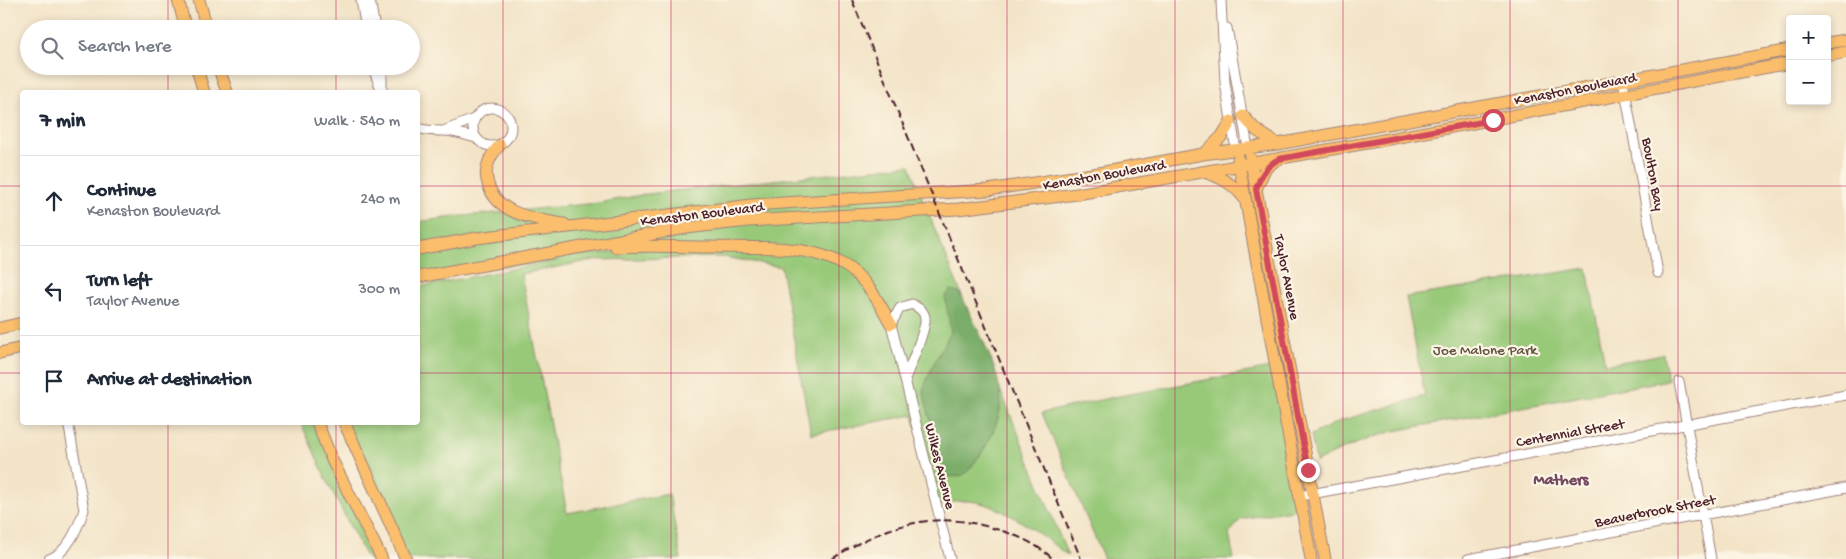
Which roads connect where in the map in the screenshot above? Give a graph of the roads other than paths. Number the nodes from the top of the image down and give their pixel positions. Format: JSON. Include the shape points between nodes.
{"nodes":[{"id":1,"x":178,"y":0,"type":"edge"},
{"id":2,"x":199,"y":0,"type":"edge"},
{"id":3,"x":361,"y":0,"type":"edge"},
{"id":4,"x":370,"y":0,"type":"edge"},
{"id":5,"x":1221,"y":0,"type":"edge"},
{"id":6,"x":184,"y":20,"type":"edge"},
{"id":7,"x":205,"y":20,"type":"edge"},
{"id":8,"x":364,"y":20,"type":"edge"},
{"id":9,"x":373,"y":20,"type":"edge"},
{"id":10,"x":1846,"y":40,"type":"edge"},
{"id":11,"x":1831,"y":42,"type":"edge"},
{"id":12,"x":1786,"y":51,"type":"edge"},
{"id":13,"x":1846,"y":52,"type":"edge"},
{"id":14,"x":1831,"y":55,"type":"edge"},
{"id":15,"x":1786,"y":64,"type":"edge"},
{"id":16,"x":199,"y":75,"type":"edge"},
{"id":17,"x":221,"y":75,"type":"edge"},
{"id":18,"x":375,"y":75,"type":"edge"},
{"id":19,"x":382,"y":75,"type":"edge"},
{"id":20,"x":1623,"y":80,"type":"junction"},
{"id":21,"x":203,"y":90,"type":"edge"},
{"id":22,"x":226,"y":90,"type":"edge"},
{"id":23,"x":381,"y":90,"type":"edge"},
{"id":24,"x":382,"y":90,"type":"edge"},
{"id":25,"x":1625,"y":93,"type":"junction"},
{"id":26,"x":1243,"y":116,"type":"junction"},
{"id":27,"x":474,"y":119,"type":"junction"},
{"id":28,"x":1231,"y":121,"type":"junction"},
{"id":29,"x":420,"y":128,"type":"edge"},
{"id":30,"x":443,"y":131,"type":"junction"},
{"id":31,"x":476,"y":138,"type":"junction"},
{"id":32,"x":1278,"y":144,"type":"junction"},
{"id":33,"x":500,"y":145,"type":"junction"},
{"id":34,"x":1248,"y":148,"type":"junction"},
{"id":35,"x":1236,"y":150,"type":"junction"},
{"id":36,"x":1203,"y":154,"type":"junction"},
{"id":37,"x":1279,"y":159,"type":"junction"},
{"id":38,"x":1251,"y":163,"type":"junction"},
{"id":39,"x":1239,"y":165,"type":"junction"},
{"id":40,"x":1204,"y":172,"type":"junction"},
{"id":41,"x":1256,"y":189,"type":"junction"},
{"id":42,"x":1245,"y":200,"type":"junction"},
{"id":43,"x":575,"y":226,"type":"junction"},
{"id":44,"x":420,"y":249,"type":"edge"},
{"id":45,"x":567,"y":249,"type":"junction"},
{"id":46,"x":1658,"y":273,"type":"dead end"},
{"id":47,"x":420,"y":277,"type":"edge"},
{"id":48,"x":20,"y":323,"type":"edge"},
{"id":49,"x":891,"y":324,"type":"junction"},
{"id":50,"x":0,"y":328,"type":"edge"},
{"id":51,"x":20,"y":348,"type":"edge"},
{"id":52,"x":0,"y":353,"type":"edge"},
{"id":53,"x":905,"y":379,"type":"junction"},
{"id":54,"x":1679,"y":382,"type":"dead end"},
{"id":55,"x":1846,"y":395,"type":"edge"},
{"id":56,"x":69,"y":425,"type":"edge"},
{"id":57,"x":318,"y":425,"type":"edge"},
{"id":58,"x":345,"y":425,"type":"edge"},
{"id":59,"x":1687,"y":425,"type":"junction"},
{"id":60,"x":1846,"y":488,"type":"edge"},
{"id":61,"x":1313,"y":494,"type":"junction"},
{"id":62,"x":1300,"y":496,"type":"junction"},
{"id":63,"x":1703,"y":515,"type":"junction"},
{"id":64,"x":49,"y":559,"type":"edge"},
{"id":65,"x":382,"y":559,"type":"edge"},
{"id":66,"x":406,"y":559,"type":"edge"},
{"id":67,"x":950,"y":559,"type":"edge"},
{"id":68,"x":1311,"y":559,"type":"edge"},
{"id":69,"x":1325,"y":559,"type":"edge"},
{"id":70,"x":1468,"y":559,"type":"edge"},
{"id":71,"x":1711,"y":559,"type":"edge"}],
"edges":[{"from":1,"to":6,"type":"main road"},
{"from":2,"to":7,"type":"main road"},
{"from":3,"to":8,"type":"street"},
{"from":4,"to":9,"type":"street"},
{"from":5,"to":26,"type":"street","name":"Taylor Avenue"},
{"from":5,"to":28,"type":"street","name":"Taylor Avenue","via":[[1225,83]]},
{"from":10,"to":11,"type":"main road"},
{"from":12,"to":20,"type":"main road","name":"Kenaston Boulevard"},
{"from":13,"to":14,"type":"main road"},
{"from":15,"to":25,"type":"main road","name":"Kenaston Boulevard"},
{"from":16,"to":21,"type":"main road"},
{"from":17,"to":22,"type":"main road"},
{"from":18,"to":23,"type":"street"},
{"from":19,"to":24,"type":"street"},
{"from":20,"to":25,"type":"street","name":"Boulton Bay"},
{"from":20,"to":32,"type":"main road","name":"Kenaston Boulevard"},
{"from":25,"to":37,"type":"main road","name":"Kenaston Boulevard"},
{"from":25,"to":46,"type":"street","name":"Boulton Bay"},
{"from":26,"to":32,"type":"main road","via":[[1256,130]]},
{"from":26,"to":34,"type":"street","name":"Taylor Avenue"},
{"from":27,"to":30,"type":"street"},
{"from":27,"to":31,"type":"street"},
{"from":27,"to":33,"type":"street","via":[[488,108],[506,114],[510,119],[511,132]]},
{"from":28,"to":35,"type":"street","name":"Taylor Avenue"},
{"from":28,"to":36,"type":"main road","via":[[1222,136]]},
{"from":29,"to":30,"type":"street"},
{"from":30,"to":31,"type":"street"},
{"from":31,"to":33,"type":"street","via":[[486,146]]},
{"from":32,"to":34,"type":"main road","name":"Kenaston Boulevard"},
{"from":33,"to":43,"type":"main road","via":[[493,152],[486,175],[488,188],[496,200],[514,212]]},
{"from":34,"to":35,"type":"main road","name":"Kenaston Boulevard"},
{"from":34,"to":38,"type":"main road","name":"Taylor Avenue"},
{"from":35,"to":36,"type":"main road","name":"Kenaston Boulevard"},
{"from":35,"to":39,"type":"main road","name":"Taylor Avenue"},
{"from":36,"to":43,"type":"main road","name":"Kenaston Boulevard","via":[[988,190],[752,205]]},
{"from":37,"to":38,"type":"main road","name":"Kenaston Boulevard"},
{"from":37,"to":41,"type":"main road","via":[[1265,169]]},
{"from":38,"to":39,"type":"main road","name":"Kenaston Boulevard"},
{"from":38,"to":41,"type":"main road","name":"Taylor Avenue"},
{"from":39,"to":40,"type":"main road","name":"Kenaston Boulevard"},
{"from":39,"to":42,"type":"main road","name":"Taylor Avenue"},
{"from":40,"to":42,"type":"main road","via":[[1228,182]]},
{"from":40,"to":45,"type":"main road","name":"Kenaston Boulevard","via":[[994,206],[748,221],[686,228]]},
{"from":41,"to":61,"type":"main road","name":"Taylor Avenue"},
{"from":42,"to":62,"type":"main road","name":"Taylor Avenue"},
{"from":43,"to":44,"type":"main road","name":"Kenaston Boulevard"},
{"from":45,"to":47,"type":"main road","name":"Kenaston Boulevard"},
{"from":45,"to":49,"type":"main road","via":[[632,246],[774,249],[827,257],[858,275],[877,298]]},
{"from":48,"to":50,"type":"main road"},
{"from":49,"to":53,"type":"street","name":"Wilkes Avenue"},
{"from":49,"to":53,"type":"street","via":[[898,311],[906,305],[920,308],[925,316],[924,329]]},
{"from":51,"to":52,"type":"main road"},
{"from":53,"to":67,"type":"street","name":"Wilkes Avenue"},
{"from":54,"to":59,"type":"street"},
{"from":55,"to":59,"type":"street","name":"Centennial Street"},
{"from":56,"to":64,"type":"street","via":[[84,510],[69,542]]},
{"from":57,"to":65,"type":"main road","via":[[332,460]]},
{"from":58,"to":66,"type":"main road"},
{"from":59,"to":61,"type":"street","name":"Centennial Street"},
{"from":59,"to":63,"type":"street"},
{"from":60,"to":63,"type":"street","name":"Beaverbrook Street"},
{"from":61,"to":62,"type":"street","name":"Centennial Street"},
{"from":61,"to":69,"type":"main road","name":"Taylor Avenue"},
{"from":62,"to":68,"type":"main road","name":"Taylor Avenue"},
{"from":63,"to":70,"type":"street","name":"Beaverbrook Street"},
{"from":63,"to":71,"type":"street"}]}
